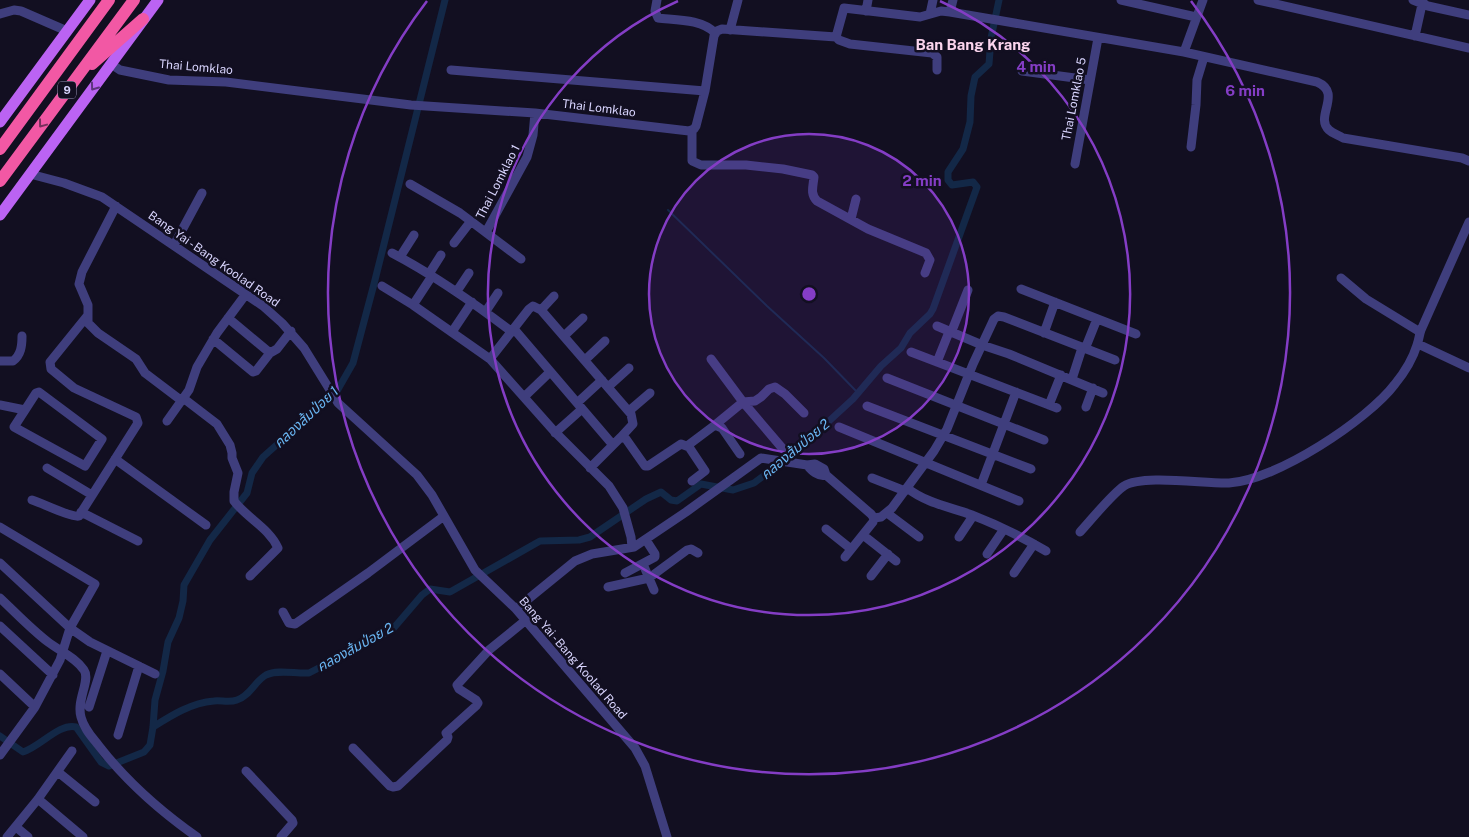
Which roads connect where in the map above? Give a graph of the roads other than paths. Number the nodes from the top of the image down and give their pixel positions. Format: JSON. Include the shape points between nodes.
{"nodes":[{"id":1,"x":90,"y":0,"type":"edge"},
{"id":2,"x":107,"y":0,"type":"edge"},
{"id":3,"x":134,"y":0,"type":"edge"},
{"id":4,"x":158,"y":0,"type":"edge"},
{"id":5,"x":657,"y":0,"type":"edge"},
{"id":6,"x":738,"y":0,"type":"edge"},
{"id":7,"x":868,"y":0,"type":"edge"},
{"id":8,"x":933,"y":0,"type":"edge"},
{"id":9,"x":953,"y":0,"type":"edge"},
{"id":10,"x":1121,"y":0,"type":"edge"},
{"id":11,"x":1203,"y":0,"type":"edge"},
{"id":12,"x":1258,"y":0,"type":"edge"},
{"id":13,"x":1412,"y":0,"type":"edge"},
{"id":14,"x":1422,"y":2,"type":"edge"},
{"id":15,"x":844,"y":4,"type":"edge"},
{"id":16,"x":866,"y":10,"type":"junction"},
{"id":17,"x":950,"y":12,"type":"junction"},
{"id":18,"x":0,"y":14,"type":"edge"},
{"id":19,"x":930,"y":14,"type":"junction"},
{"id":20,"x":1469,"y":15,"type":"edge"},
{"id":21,"x":1196,"y":17,"type":"junction"},
{"id":22,"x":143,"y":20,"type":"junction"},
{"id":23,"x":730,"y":30,"type":"junction"},
{"id":24,"x":67,"y":31,"type":"junction"},
{"id":25,"x":716,"y":33,"type":"junction"},
{"id":26,"x":1415,"y":36,"type":"junction"},
{"id":27,"x":836,"y":37,"type":"junction"},
{"id":28,"x":1098,"y":38,"type":"junction"},
{"id":29,"x":1469,"y":48,"type":"edge"},
{"id":30,"x":1184,"y":52,"type":"junction"},
{"id":31,"x":1204,"y":57,"type":"junction"},
{"id":32,"x":111,"y":64,"type":"junction"},
{"id":33,"x":450,"y":70,"type":"dead end"},
{"id":34,"x":937,"y":70,"type":"dead end"},
{"id":35,"x":1022,"y":71,"type":"dead end"},
{"id":36,"x":74,"y":80,"type":"junction"},
{"id":37,"x":1090,"y":80,"type":"junction"},
{"id":38,"x":705,"y":91,"type":"junction"},
{"id":39,"x":534,"y":113,"type":"junction"},
{"id":40,"x":0,"y":122,"type":"edge"},
{"id":41,"x":692,"y":130,"type":"junction"},
{"id":42,"x":1191,"y":147,"type":"dead end"},
{"id":43,"x":0,"y":149,"type":"edge"},
{"id":44,"x":1469,"y":161,"type":"edge"},
{"id":45,"x":1075,"y":164,"type":"dead end"},
{"id":46,"x":30,"y":174,"type":"junction"},
{"id":47,"x":0,"y":180,"type":"edge"},
{"id":48,"x":410,"y":184,"type":"dead end"},
{"id":49,"x":202,"y":192,"type":"dead end"},
{"id":50,"x":856,"y":199,"type":"dead end"},
{"id":51,"x":116,"y":206,"type":"junction"},
{"id":52,"x":0,"y":214,"type":"edge"},
{"id":53,"x":851,"y":219,"type":"junction"},
{"id":54,"x":471,"y":221,"type":"junction"},
{"id":55,"x":1469,"y":222,"type":"edge"},
{"id":56,"x":486,"y":232,"type":"junction"},
{"id":57,"x":414,"y":235,"type":"dead end"},
{"id":58,"x":454,"y":243,"type":"dead end"},
{"id":59,"x":174,"y":245,"type":"junction"},
{"id":60,"x":441,"y":255,"type":"dead end"},
{"id":61,"x":521,"y":259,"type":"dead end"},
{"id":62,"x":469,"y":273,"type":"dead end"},
{"id":63,"x":925,"y":274,"type":"dead end"},
{"id":64,"x":430,"y":275,"type":"junction"},
{"id":65,"x":1341,"y":278,"type":"dead end"},
{"id":66,"x":382,"y":286,"type":"dead end"},
{"id":67,"x":1021,"y":289,"type":"dead end"},
{"id":68,"x":968,"y":290,"type":"dead end"},
{"id":69,"x":457,"y":291,"type":"junction"},
{"id":70,"x":498,"y":293,"type":"dead end"},
{"id":71,"x":246,"y":294,"type":"junction"},
{"id":72,"x":554,"y":296,"type":"dead end"},
{"id":73,"x":472,"y":302,"type":"junction"},
{"id":74,"x":1055,"y":302,"type":"junction"},
{"id":75,"x":413,"y":305,"type":"junction"},
{"id":76,"x":541,"y":310,"type":"junction"},
{"id":77,"x":486,"y":312,"type":"junction"},
{"id":78,"x":88,"y":316,"type":"junction"},
{"id":79,"x":228,"y":318,"type":"junction"},
{"id":80,"x":583,"y":318,"type":"dead end"},
{"id":81,"x":1097,"y":319,"type":"junction"},
{"id":82,"x":937,"y":326,"type":"dead end"},
{"id":83,"x":292,"y":331,"type":"junction"},
{"id":84,"x":513,"y":331,"type":"junction"},
{"id":85,"x":452,"y":332,"type":"junction"},
{"id":86,"x":950,"y":332,"type":"junction"},
{"id":87,"x":1420,"y":332,"type":"junction"},
{"id":88,"x":1044,"y":333,"type":"junction"},
{"id":89,"x":1136,"y":334,"type":"dead end"},
{"id":90,"x":22,"y":336,"type":"dead end"},
{"id":91,"x":564,"y":336,"type":"junction"},
{"id":92,"x":213,"y":339,"type":"junction"},
{"id":93,"x":605,"y":341,"type":"dead end"},
{"id":94,"x":1418,"y":344,"type":"junction"},
{"id":95,"x":982,"y":345,"type":"junction"},
{"id":96,"x":1084,"y":348,"type":"junction"},
{"id":97,"x":911,"y":352,"type":"dead end"},
{"id":98,"x":270,"y":353,"type":"junction"},
{"id":99,"x":711,"y":359,"type":"dead end"},
{"id":100,"x":490,"y":360,"type":"junction"},
{"id":101,"x":585,"y":360,"type":"junction"},
{"id":102,"x":1115,"y":360,"type":"dead end"},
{"id":103,"x":0,"y":361,"type":"edge"},
{"id":104,"x":937,"y":362,"type":"junction"},
{"id":105,"x":629,"y":368,"type":"dead end"},
{"id":106,"x":1469,"y":368,"type":"edge"},
{"id":107,"x":550,"y":372,"type":"junction"},
{"id":108,"x":969,"y":374,"type":"junction"},
{"id":109,"x":1061,"y":375,"type":"junction"},
{"id":110,"x":888,"y":378,"type":"dead end"},
{"id":111,"x":1072,"y":379,"type":"junction"},
{"id":112,"x":605,"y":383,"type":"junction"},
{"id":113,"x":1093,"y":388,"type":"junction"},
{"id":114,"x":650,"y":392,"type":"dead end"},
{"id":115,"x":1016,"y":392,"type":"junction"},
{"id":116,"x":1103,"y":393,"type":"dead end"},
{"id":117,"x":524,"y":397,"type":"junction"},
{"id":118,"x":183,"y":399,"type":"junction"},
{"id":119,"x":743,"y":402,"type":"junction"},
{"id":120,"x":0,"y":405,"type":"edge"},
{"id":121,"x":956,"y":405,"type":"junction"},
{"id":122,"x":579,"y":406,"type":"junction"},
{"id":123,"x":866,"y":406,"type":"dead end"},
{"id":124,"x":1086,"y":407,"type":"dead end"},
{"id":125,"x":25,"y":410,"type":"junction"},
{"id":126,"x":629,"y":411,"type":"junction"},
{"id":127,"x":804,"y":413,"type":"dead end"},
{"id":128,"x":167,"y":421,"type":"dead end"},
{"id":129,"x":1004,"y":424,"type":"junction"},
{"id":130,"x":715,"y":425,"type":"junction"},
{"id":131,"x":839,"y":427,"type":"dead end"},
{"id":132,"x":556,"y":433,"type":"junction"},
{"id":133,"x":944,"y":434,"type":"junction"},
{"id":134,"x":621,"y":437,"type":"junction"},
{"id":135,"x":1044,"y":440,"type":"dead end"},
{"id":136,"x":613,"y":445,"type":"junction"},
{"id":137,"x":687,"y":446,"type":"junction"},
{"id":138,"x":784,"y":448,"type":"dead end"},
{"id":139,"x":740,"y":454,"type":"dead end"},
{"id":140,"x":993,"y":454,"type":"junction"},
{"id":141,"x":115,"y":459,"type":"junction"},
{"id":142,"x":926,"y":463,"type":"junction"},
{"id":143,"x":47,"y":468,"type":"dead end"},
{"id":144,"x":590,"y":468,"type":"junction"},
{"id":145,"x":1032,"y":469,"type":"dead end"},
{"id":146,"x":872,"y":478,"type":"dead end"},
{"id":147,"x":692,"y":481,"type":"dead end"},
{"id":148,"x":981,"y":485,"type":"junction"},
{"id":149,"x":906,"y":490,"type":"junction"},
{"id":150,"x":92,"y":494,"type":"junction"},
{"id":151,"x":32,"y":500,"type":"dead end"},
{"id":152,"x":1019,"y":501,"type":"dead end"},
{"id":153,"x":81,"y":512,"type":"junction"},
{"id":154,"x":887,"y":513,"type":"junction"},
{"id":155,"x":444,"y":516,"type":"junction"},
{"id":156,"x":973,"y":516,"type":"junction"},
{"id":157,"x":874,"y":518,"type":"junction"},
{"id":158,"x":206,"y":525,"type":"dead end"},
{"id":159,"x":0,"y":527,"type":"edge"},
{"id":160,"x":826,"y":529,"type":"dead end"},
{"id":161,"x":1004,"y":529,"type":"junction"},
{"id":162,"x":1080,"y":532,"type":"dead end"},
{"id":163,"x":863,"y":535,"type":"junction"},
{"id":164,"x":919,"y":537,"type":"dead end"},
{"id":165,"x":959,"y":537,"type":"dead end"},
{"id":166,"x":646,"y":540,"type":"junction"},
{"id":167,"x":138,"y":541,"type":"dead end"},
{"id":168,"x":1034,"y":544,"type":"junction"},
{"id":169,"x":632,"y":547,"type":"junction"},
{"id":170,"x":851,"y":549,"type":"junction"},
{"id":171,"x":1046,"y":551,"type":"dead end"},
{"id":172,"x":698,"y":553,"type":"dead end"},
{"id":173,"x":888,"y":554,"type":"junction"},
{"id":174,"x":987,"y":554,"type":"dead end"},
{"id":175,"x":845,"y":557,"type":"dead end"},
{"id":176,"x":896,"y":561,"type":"dead end"},
{"id":177,"x":0,"y":563,"type":"edge"},
{"id":178,"x":643,"y":564,"type":"junction"},
{"id":179,"x":1014,"y":572,"type":"dead end"},
{"id":180,"x":625,"y":573,"type":"dead end"},
{"id":181,"x":250,"y":576,"type":"dead end"},
{"id":182,"x":871,"y":576,"type":"dead end"},
{"id":183,"x":649,"y":578,"type":"junction"},
{"id":184,"x":608,"y":587,"type":"dead end"},
{"id":185,"x":654,"y":590,"type":"dead end"},
{"id":186,"x":0,"y":598,"type":"edge"},
{"id":187,"x":516,"y":609,"type":"junction"},
{"id":188,"x":283,"y":612,"type":"dead end"},
{"id":189,"x":526,"y":620,"type":"junction"},
{"id":190,"x":0,"y":626,"type":"edge"},
{"id":191,"x":70,"y":628,"type":"junction"},
{"id":192,"x":107,"y":651,"type":"junction"},
{"id":193,"x":63,"y":653,"type":"junction"},
{"id":194,"x":138,"y":666,"type":"junction"},
{"id":195,"x":0,"y":674,"type":"edge"},
{"id":196,"x":155,"y":674,"type":"dead end"},
{"id":197,"x":53,"y":675,"type":"junction"},
{"id":198,"x":35,"y":707,"type":"junction"},
{"id":199,"x":89,"y":708,"type":"dead end"},
{"id":200,"x":118,"y":735,"type":"dead end"},
{"id":201,"x":354,"y":748,"type":"dead end"},
{"id":202,"x":72,"y":751,"type":"dead end"},
{"id":203,"x":1,"y":754,"type":"edge"},
{"id":204,"x":246,"y":770,"type":"dead end"},
{"id":205,"x":58,"y":772,"type":"junction"},
{"id":206,"x":38,"y":799,"type":"junction"},
{"id":207,"x":95,"y":802,"type":"dead end"},
{"id":208,"x":16,"y":827,"type":"junction"},
{"id":209,"x":7,"y":837,"type":"edge"},
{"id":210,"x":28,"y":837,"type":"edge"},
{"id":211,"x":83,"y":837,"type":"edge"},
{"id":212,"x":197,"y":837,"type":"edge"},
{"id":213,"x":281,"y":837,"type":"edge"},
{"id":214,"x":667,"y":837,"type":"edge"}],
"edges":[{"from":1,"to":24,"type":"main road"},
{"from":2,"to":43,"type":"highway","number":"9"},
{"from":3,"to":36,"type":"highway","number":"9"},
{"from":4,"to":22,"type":"main road"},
{"from":5,"to":25,"type":"street","via":[[655,12],[658,18],[709,26]]},
{"from":6,"to":23,"type":"street"},
{"from":7,"to":16,"type":"street"},
{"from":8,"to":19,"type":"street"},
{"from":9,"to":17,"type":"street"},
{"from":10,"to":21,"type":"street"},
{"from":11,"to":21,"type":"street"},
{"from":12,"to":26,"type":"street"},
{"from":13,"to":14,"type":"street"},
{"from":14,"to":20,"type":"street"},
{"from":14,"to":26,"type":"street"},
{"from":15,"to":16,"type":"street"},
{"from":15,"to":27,"type":"street"},
{"from":16,"to":19,"type":"street","via":[[920,17]]},
{"from":17,"to":19,"type":"street"},
{"from":17,"to":28,"type":"street"},
{"from":18,"to":24,"type":"street","via":[[21,11]]},
{"from":21,"to":30,"type":"street"},
{"from":22,"to":32,"type":"main road"},
{"from":22,"to":36,"type":"highway"},
{"from":23,"to":25,"type":"street","via":[[722,29]]},
{"from":23,"to":27,"type":"street"},
{"from":24,"to":40,"type":"main road"},
{"from":25,"to":38,"type":"street"},
{"from":26,"to":29,"type":"street"},
{"from":27,"to":34,"type":"street","via":[[850,44],[932,53],[937,57]]},
{"from":28,"to":30,"type":"street"},
{"from":28,"to":37,"type":"street","name":"Thai Lomklao 5"},
{"from":30,"to":31,"type":"street"},
{"from":31,"to":42,"type":"street","via":[[1197,80]]},
{"from":31,"to":44,"type":"street","via":[[1325,86],[1328,92],[1325,122],[1329,130],[1343,138]]},
{"from":32,"to":39,"type":"street","name":"Thai Lomklao","via":[[120,70],[170,80],[226,82],[410,105]]},
{"from":32,"to":46,"type":"main road","one_way":true},
{"from":33,"to":38,"type":"street"},
{"from":35,"to":37,"type":"street"},
{"from":36,"to":47,"type":"highway","number":"9","one_way":true},
{"from":37,"to":45,"type":"street","name":"Thai Lomklao 5"},
{"from":38,"to":41,"type":"street","via":[[696,126]]},
{"from":39,"to":41,"type":"street","name":"Thai Lomklao"},
{"from":39,"to":56,"type":"street","name":"Thai Lomklao 1","via":[[528,157]]},
{"from":41,"to":53,"type":"street","via":[[692,161],[695,163],[746,165],[809,174],[814,177],[813,197]]},
{"from":46,"to":51,"type":"street","name":"Bang Yai - Bang Koolad Road","via":[[89,192]]},
{"from":46,"to":52,"type":"main road"},
{"from":48,"to":54,"type":"street"},
{"from":49,"to":59,"type":"street"},
{"from":50,"to":53,"type":"street"},
{"from":51,"to":59,"type":"street","name":"Bang Yai - Bang Koolad Road"},
{"from":51,"to":78,"type":"street","via":[[82,272],[79,284],[88,305]]},
{"from":53,"to":63,"type":"street","via":[[926,254],[930,260]]},
{"from":54,"to":56,"type":"street"},
{"from":54,"to":58,"type":"street"},
{"from":55,"to":87,"type":"street"},
{"from":56,"to":61,"type":"street"},
{"from":57,"to":64,"type":"street","via":[[396,255]]},
{"from":59,"to":71,"type":"street","name":"Bang Yai - Bang Koolad Road"},
{"from":60,"to":64,"type":"street"},
{"from":62,"to":69,"type":"street"},
{"from":64,"to":69,"type":"street"},
{"from":64,"to":75,"type":"street"},
{"from":65,"to":87,"type":"street","via":[[1366,299]]},
{"from":66,"to":75,"type":"street"},
{"from":67,"to":74,"type":"street"},
{"from":68,"to":86,"type":"street"},
{"from":69,"to":73,"type":"street"},
{"from":70,"to":77,"type":"street"},
{"from":71,"to":79,"type":"street"},
{"from":71,"to":83,"type":"street","name":"Bang Yai - Bang Koolad Road"},
{"from":72,"to":76,"type":"street"},
{"from":73,"to":77,"type":"street"},
{"from":73,"to":85,"type":"street"},
{"from":74,"to":81,"type":"street"},
{"from":74,"to":88,"type":"street"},
{"from":75,"to":85,"type":"street"},
{"from":76,"to":84,"type":"street","via":[[533,306]]},
{"from":76,"to":91,"type":"street"},
{"from":77,"to":84,"type":"street"},
{"from":78,"to":118,"type":"street","via":[[88,324],[92,328],[136,360],[144,371],[171,393]]},
{"from":78,"to":141,"type":"street","via":[[50,362],[51,369],[74,388],[136,417],[138,423]]},
{"from":79,"to":92,"type":"street"},
{"from":79,"to":98,"type":"street"},
{"from":80,"to":91,"type":"street"},
{"from":81,"to":89,"type":"street"},
{"from":81,"to":96,"type":"street"},
{"from":82,"to":86,"type":"street"},
{"from":83,"to":98,"type":"street"},
{"from":83,"to":155,"type":"street","name":"Bang Yai - Bang Koolad Road","via":[[338,403],[417,476]]},
{"from":84,"to":100,"type":"street"},
{"from":84,"to":107,"type":"street"},
{"from":85,"to":100,"type":"street"},
{"from":86,"to":95,"type":"street"},
{"from":86,"to":104,"type":"street"},
{"from":87,"to":94,"type":"street"},
{"from":88,"to":95,"type":"street","via":[[998,316]]},
{"from":88,"to":96,"type":"street"},
{"from":90,"to":103,"type":"street","via":[[18,356],[13,361]]},
{"from":91,"to":101,"type":"street"},
{"from":92,"to":98,"type":"street","via":[[253,372]]},
{"from":92,"to":118,"type":"street"},
{"from":93,"to":101,"type":"street"},
{"from":94,"to":106,"type":"street"},
{"from":94,"to":162,"type":"street","via":[[1405,370],[1382,400],[1349,427],[1296,459],[1246,481],[1167,480],[1125,485]]},
{"from":95,"to":108,"type":"street"},
{"from":95,"to":109,"type":"street"},
{"from":96,"to":102,"type":"street"},
{"from":96,"to":111,"type":"street"},
{"from":97,"to":104,"type":"street"},
{"from":99,"to":119,"type":"street"},
{"from":100,"to":117,"type":"street"},
{"from":101,"to":112,"type":"street"},
{"from":104,"to":108,"type":"street"},
{"from":105,"to":112,"type":"street"},
{"from":107,"to":117,"type":"street"},
{"from":107,"to":122,"type":"street"},
{"from":108,"to":115,"type":"street"},
{"from":108,"to":121,"type":"street"},
{"from":109,"to":111,"type":"street"},
{"from":109,"to":115,"type":"street","via":[[1053,407]]},
{"from":110,"to":121,"type":"street"},
{"from":111,"to":113,"type":"street"},
{"from":112,"to":122,"type":"street"},
{"from":112,"to":126,"type":"street"},
{"from":113,"to":116,"type":"street"},
{"from":113,"to":124,"type":"street"},
{"from":114,"to":126,"type":"street"},
{"from":115,"to":129,"type":"street"},
{"from":117,"to":132,"type":"street"},
{"from":118,"to":128,"type":"street"},
{"from":118,"to":181,"type":"street","via":[[217,424],[230,445],[238,473],[234,501],[276,542],[278,548]]},
{"from":119,"to":127,"type":"street","via":[[755,401],[775,387]]},
{"from":119,"to":130,"type":"street"},
{"from":119,"to":138,"type":"street"},
{"from":120,"to":125,"type":"street"},
{"from":121,"to":129,"type":"street"},
{"from":121,"to":133,"type":"street"},
{"from":122,"to":132,"type":"street"},
{"from":122,"to":136,"type":"street"},
{"from":123,"to":133,"type":"street"},
{"from":125,"to":125,"type":"street","via":[[38,392],[102,440],[87,464],[82,465],[15,428]]},
{"from":126,"to":134,"type":"street","via":[[633,424]]},
{"from":129,"to":135,"type":"street"},
{"from":129,"to":140,"type":"street"},
{"from":130,"to":137,"type":"street"},
{"from":130,"to":139,"type":"street","via":[[722,428]]},
{"from":131,"to":142,"type":"street"},
{"from":132,"to":144,"type":"street"},
{"from":133,"to":140,"type":"street"},
{"from":133,"to":142,"type":"street"},
{"from":134,"to":136,"type":"street"},
{"from":134,"to":137,"type":"street","via":[[626,439],[645,466],[681,444]]},
{"from":136,"to":144,"type":"street"},
{"from":137,"to":147,"type":"street","via":[[705,471]]},
{"from":140,"to":145,"type":"street"},
{"from":140,"to":148,"type":"street"},
{"from":141,"to":150,"type":"street"},
{"from":141,"to":158,"type":"street"},
{"from":142,"to":148,"type":"street"},
{"from":142,"to":149,"type":"street"},
{"from":143,"to":150,"type":"street"},
{"from":144,"to":169,"type":"street","via":[[609,486],[622,508]]},
{"from":146,"to":149,"type":"street"},
{"from":148,"to":152,"type":"street"},
{"from":149,"to":154,"type":"street"},
{"from":149,"to":156,"type":"street"},
{"from":150,"to":153,"type":"street"},
{"from":151,"to":153,"type":"street","via":[[74,517]]},
{"from":153,"to":167,"type":"street"},
{"from":154,"to":157,"type":"street"},
{"from":154,"to":164,"type":"street"},
{"from":155,"to":187,"type":"street","name":"Bang Yai - Bang Koolad Road","via":[[478,573]]},
{"from":155,"to":188,"type":"street","via":[[295,624],[289,623]]},
{"from":156,"to":161,"type":"street"},
{"from":156,"to":165,"type":"street"},
{"from":157,"to":163,"type":"street"},
{"from":157,"to":166,"type":"street","via":[[820,466],[761,458]]},
{"from":159,"to":191,"type":"street","via":[[95,584]]},
{"from":160,"to":170,"type":"street"},
{"from":161,"to":168,"type":"street"},
{"from":161,"to":174,"type":"street"},
{"from":163,"to":170,"type":"street"},
{"from":163,"to":173,"type":"street"},
{"from":166,"to":169,"type":"street"},
{"from":166,"to":178,"type":"street","via":[[655,557]]},
{"from":168,"to":171,"type":"street"},
{"from":168,"to":179,"type":"street"},
{"from":169,"to":187,"type":"street","via":[[592,554],[575,561]]},
{"from":170,"to":175,"type":"street"},
{"from":172,"to":183,"type":"street","via":[[687,550]]},
{"from":173,"to":176,"type":"street"},
{"from":173,"to":182,"type":"street"},
{"from":177,"to":191,"type":"street"},
{"from":178,"to":180,"type":"street"},
{"from":178,"to":183,"type":"street"},
{"from":183,"to":184,"type":"street"},
{"from":183,"to":185,"type":"street"},
{"from":186,"to":193,"type":"street"},
{"from":187,"to":189,"type":"street","name":"Bang Yai - Bang Koolad Road"},
{"from":189,"to":201,"type":"street","via":[[489,650],[457,685],[478,703],[446,733],[447,740],[398,786],[390,786]]},
{"from":189,"to":214,"type":"street","name":"Bang Yai - Bang Koolad Road","via":[[635,748],[645,766]]},
{"from":190,"to":197,"type":"street"},
{"from":191,"to":192,"type":"street"},
{"from":191,"to":193,"type":"street"},
{"from":192,"to":194,"type":"street"},
{"from":192,"to":199,"type":"street"},
{"from":193,"to":197,"type":"street"},
{"from":193,"to":212,"type":"street","via":[[77,662],[87,675],[79,703],[84,726],[111,762],[153,804]]},
{"from":194,"to":196,"type":"street"},
{"from":194,"to":200,"type":"street"},
{"from":195,"to":198,"type":"street"},
{"from":197,"to":198,"type":"street"},
{"from":198,"to":203,"type":"street"},
{"from":202,"to":205,"type":"street"},
{"from":204,"to":213,"type":"street","via":[[292,820]]},
{"from":205,"to":206,"type":"street"},
{"from":205,"to":207,"type":"street"},
{"from":206,"to":208,"type":"street"},
{"from":206,"to":211,"type":"street"},
{"from":208,"to":209,"type":"street"},
{"from":208,"to":210,"type":"street"}]}
